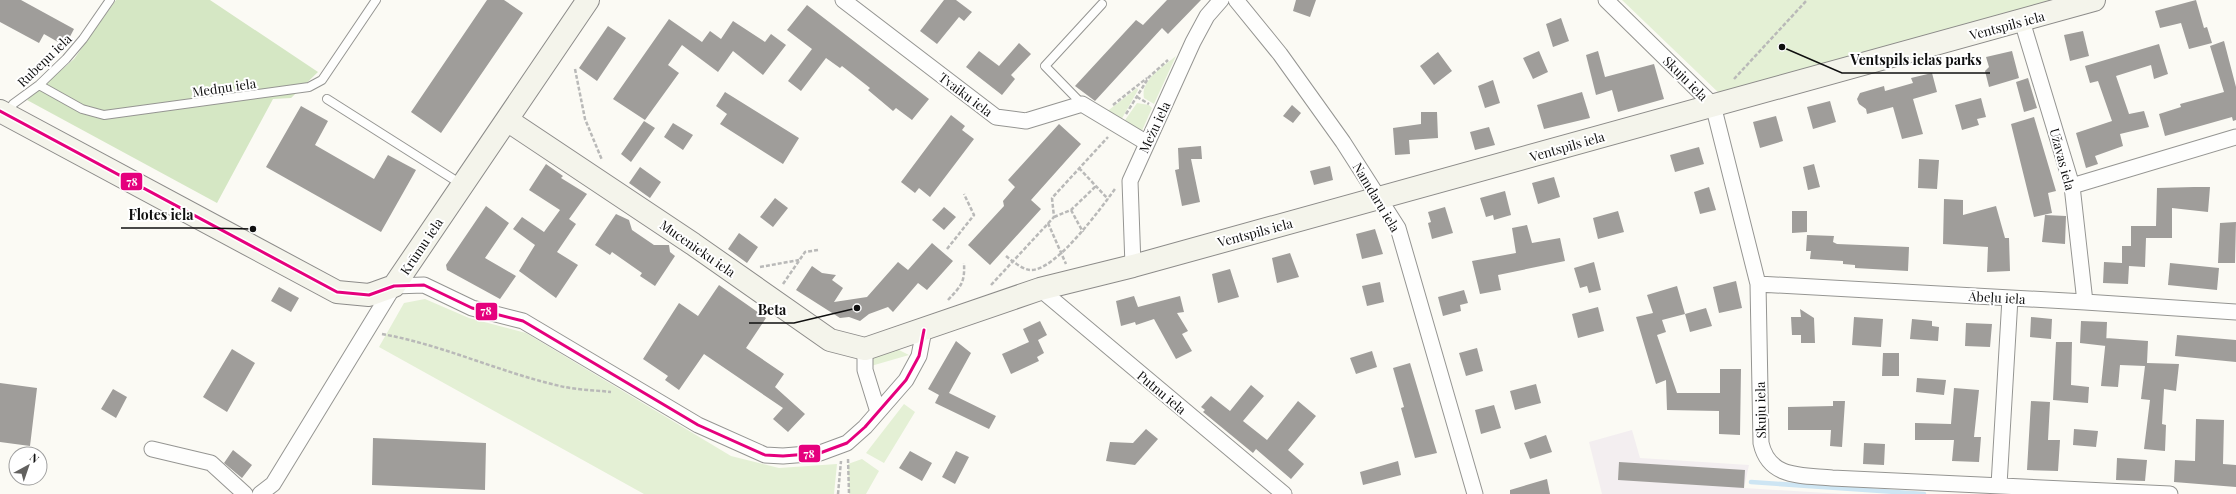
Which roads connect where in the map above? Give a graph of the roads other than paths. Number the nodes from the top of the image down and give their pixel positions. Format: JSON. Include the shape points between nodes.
{"nodes":[{"id":1,"x":110,"y":0,"type":"edge"},
{"id":2,"x":376,"y":0,"type":"edge"},
{"id":3,"x":588,"y":0,"type":"edge"},
{"id":4,"x":843,"y":0,"type":"edge"},
{"id":5,"x":1220,"y":0,"type":"edge"},
{"id":6,"x":1236,"y":0,"type":"edge"},
{"id":7,"x":1606,"y":0,"type":"edge"},
{"id":8,"x":2094,"y":0,"type":"edge"},
{"id":9,"x":1102,"y":4,"type":"dead end"},
{"id":10,"x":2022,"y":21,"type":"junction"},
{"id":11,"x":39,"y":85,"type":"junction"},
{"id":12,"x":327,"y":99,"type":"dead end"},
{"id":13,"x":1082,"y":104,"type":"junction"},
{"id":14,"x":1713,"y":105,"type":"junction"},
{"id":15,"x":3,"y":113,"type":"edge"},
{"id":16,"x":507,"y":120,"type":"junction"},
{"id":17,"x":2236,"y":137,"type":"edge"},
{"id":18,"x":1147,"y":143,"type":"junction"},
{"id":19,"x":462,"y":185,"type":"junction"},
{"id":20,"x":2072,"y":186,"type":"junction"},
{"id":21,"x":1380,"y":198,"type":"junction"},
{"id":22,"x":1133,"y":266,"type":"junction"},
{"id":23,"x":1758,"y":284,"type":"junction"},
{"id":24,"x":394,"y":286,"type":"junction"},
{"id":25,"x":1040,"y":289,"type":"junction"},
{"id":26,"x":2010,"y":298,"type":"junction"},
{"id":27,"x":2085,"y":302,"type":"junction"},
{"id":28,"x":2236,"y":312,"type":"edge"},
{"id":29,"x":924,"y":330,"type":"junction"},
{"id":30,"x":865,"y":349,"type":"junction"},
{"id":31,"x":878,"y":412,"type":"junction"},
{"id":32,"x":152,"y":449,"type":"dead end"},
{"id":33,"x":1999,"y":485,"type":"junction"},
{"id":34,"x":245,"y":494,"type":"edge"},
{"id":35,"x":260,"y":494,"type":"edge"},
{"id":36,"x":1284,"y":494,"type":"edge"},
{"id":37,"x":1475,"y":494,"type":"edge"},
{"id":38,"x":2170,"y":494,"type":"edge"}],
"edges":[{"from":1,"to":11,"type":"lane","name":"Rubeņu iela","via":[[79,44]]},
{"from":2,"to":11,"type":"lane","name":"Medņu iela","via":[[322,80],[309,87],[104,115],[82,109]]},
{"from":3,"to":16,"type":"street","name":"Krūmu iela"},
{"from":4,"to":13,"type":"street","name":"Tvaiku iela","via":[[996,117],[1026,121]]},
{"from":5,"to":18,"type":"street","name":"Mežu iela","via":[[1193,42]]},
{"from":6,"to":21,"type":"street","name":"Namdaru iela","via":[[1280,54],[1344,142]]},
{"from":7,"to":14,"type":"street","name":"Skuju iela"},
{"from":8,"to":10,"type":"street","name":"Ventspils iela"},
{"from":9,"to":13,"type":"lane","via":[[1044,66]]},
{"from":10,"to":14,"type":"street","name":"Ventspils iela"},
{"from":10,"to":20,"type":"street","name":"Užavas iela"},
{"from":11,"to":15,"type":"lane","name":"Rubeņu iela"},
{"from":12,"to":19,"type":"lane"},
{"from":13,"to":18,"type":"street"},
{"from":14,"to":21,"type":"street","name":"Ventspils iela"},
{"from":14,"to":23,"type":"street","name":"Skuju iela"},
{"from":15,"to":24,"type":"street","via":[[337,292],[369,296]]},
{"from":16,"to":19,"type":"street","name":"Krūmu iela"},
{"from":16,"to":30,"type":"street","name":"Mucenieku iela","via":[[693,244],[830,340]]},
{"from":17,"to":20,"type":"street"},
{"from":18,"to":22,"type":"street","name":"Mežu iela","via":[[1130,181]]},
{"from":19,"to":24,"type":"street","name":"Krūmu iela"},
{"from":20,"to":27,"type":"street","name":"Užavas iela"},
{"from":21,"to":22,"type":"street","name":"Ventspils iela"},
{"from":21,"to":37,"type":"street","name":"Namdaru iela","via":[[1398,228]]},
{"from":22,"to":25,"type":"street","name":"Ventspils iela"},
{"from":23,"to":26,"type":"street","name":"Ābeļu iela"},
{"from":23,"to":33,"type":"street","name":"Skuju iela","via":[[1761,443],[1764,456],[1771,464],[1783,472],[1832,478]]},
{"from":24,"to":31,"type":"street","via":[[424,286],[472,308],[523,321],[698,425],[744,448],[765,455],[820,453],[847,443]]},
{"from":24,"to":35,"type":"street","name":"Krūmu iela","via":[[273,484]]},
{"from":25,"to":29,"type":"street"},
{"from":25,"to":36,"type":"street","name":"Putnu iela"},
{"from":26,"to":27,"type":"street","name":"Ābeļu iela"},
{"from":26,"to":33,"type":"street"},
{"from":27,"to":28,"type":"street","name":"Ābeļu iela"},
{"from":29,"to":30,"type":"street"},
{"from":29,"to":31,"type":"street","via":[[919,356],[913,368]]},
{"from":30,"to":31,"type":"street","via":[[864,370]]},
{"from":32,"to":34,"type":"street","via":[[211,463]]},
{"from":33,"to":38,"type":"street","name":"Skuju iela"}]}
